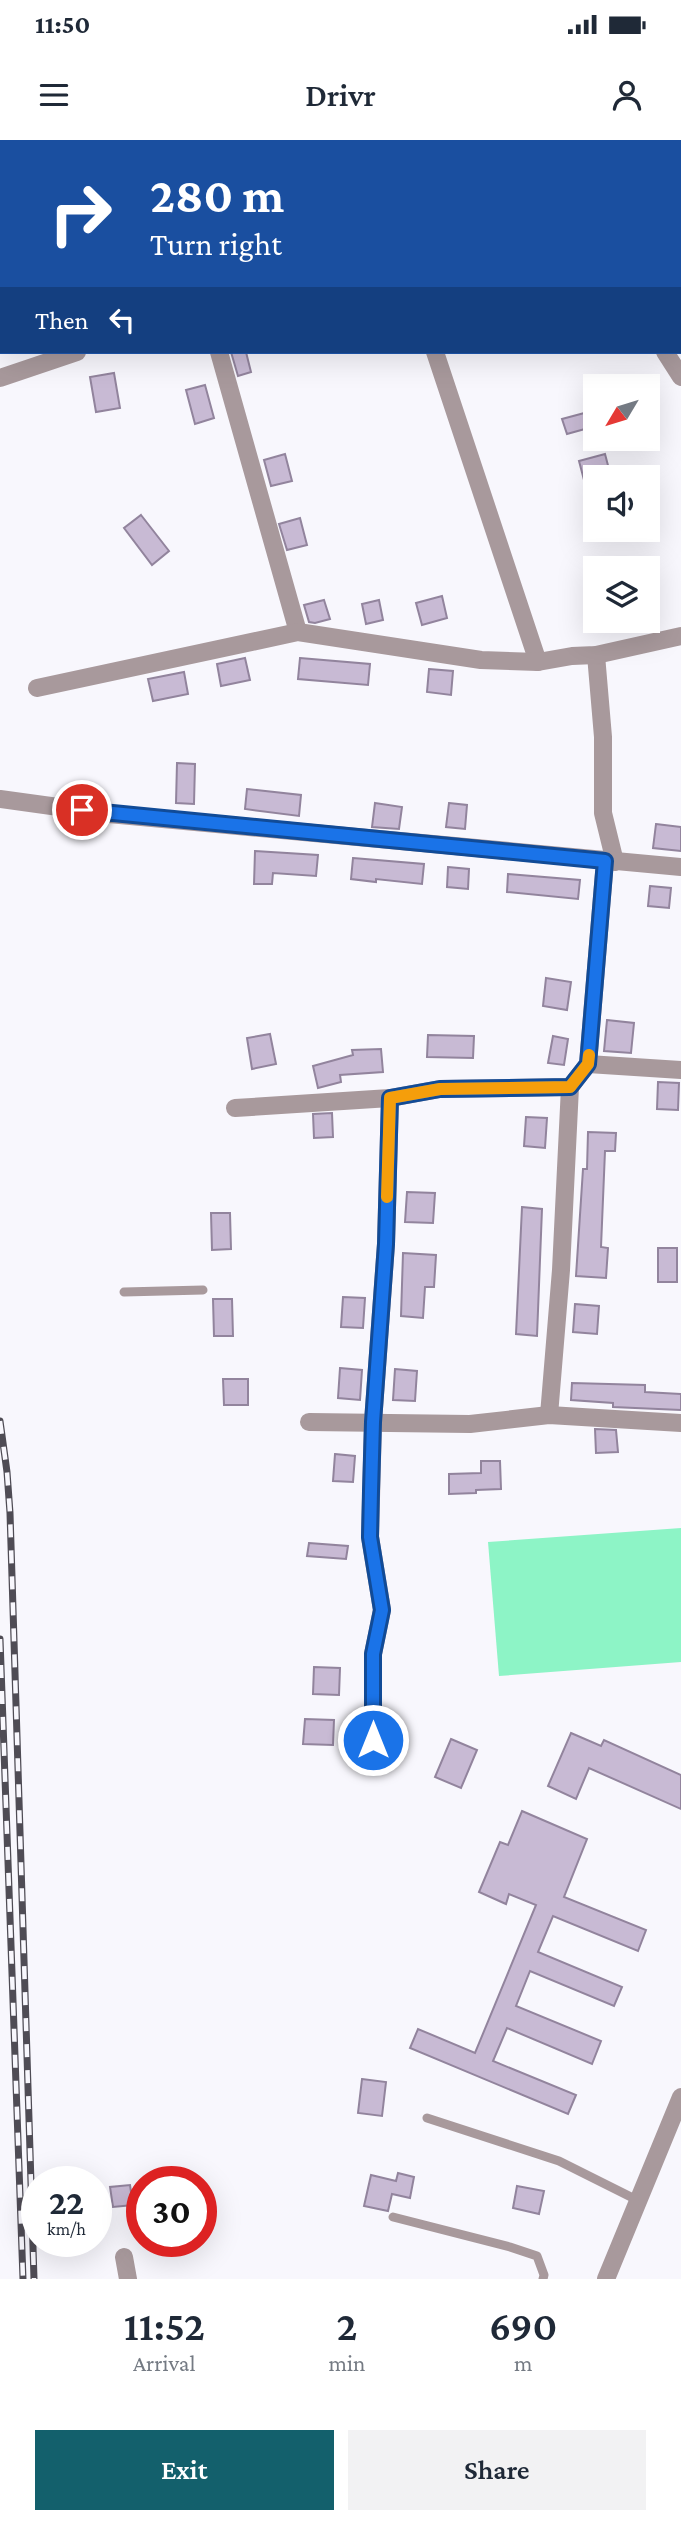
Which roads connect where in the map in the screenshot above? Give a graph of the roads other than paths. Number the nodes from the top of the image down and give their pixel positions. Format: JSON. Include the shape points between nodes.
{"nodes":[{"id":1,"x":71,"y":354,"type":"edge"},
{"id":2,"x":220,"y":354,"type":"edge"},
{"id":3,"x":436,"y":354,"type":"edge"},
{"id":4,"x":666,"y":354,"type":"edge"},
{"id":5,"x":681,"y":377,"type":"edge"},
{"id":6,"x":0,"y":378,"type":"edge"},
{"id":7,"x":298,"y":632,"type":"junction"},
{"id":8,"x":681,"y":636,"type":"edge"},
{"id":9,"x":596,"y":655,"type":"junction"},
{"id":10,"x":538,"y":662,"type":"junction"},
{"id":11,"x":37,"y":688,"type":"dead end"},
{"id":12,"x":0,"y":799,"type":"edge"},
{"id":13,"x":610,"y":861,"type":"junction"},
{"id":14,"x":681,"y":867,"type":"edge"},
{"id":15,"x":588,"y":1064,"type":"junction"},
{"id":16,"x":681,"y":1070,"type":"edge"},
{"id":17,"x":570,"y":1087,"type":"junction"},
{"id":18,"x":390,"y":1098,"type":"junction"},
{"id":19,"x":235,"y":1108,"type":"dead end"},
{"id":20,"x":204,"y":1290,"type":"dead end"},
{"id":21,"x":124,"y":1292,"type":"dead end"},
{"id":22,"x":549,"y":1415,"type":"junction"},
{"id":23,"x":309,"y":1422,"type":"dead end"},
{"id":24,"x":373,"y":1422,"type":"junction"},
{"id":25,"x":681,"y":1423,"type":"edge"},
{"id":26,"x":373,"y":1740,"type":"dead end"},
{"id":27,"x":681,"y":2096,"type":"edge"},
{"id":28,"x":427,"y":2118,"type":"dead end"},
{"id":29,"x":637,"y":2200,"type":"junction"},
{"id":30,"x":393,"y":2217,"type":"dead end"},
{"id":31,"x":124,"y":2257,"type":"dead end"},
{"id":32,"x":128,"y":2279,"type":"edge"},
{"id":33,"x":543,"y":2279,"type":"edge"},
{"id":34,"x":606,"y":2279,"type":"edge"}],
"edges":[{"from":1,"to":6,"type":"street"},
{"from":2,"to":7,"type":"street"},
{"from":3,"to":10,"type":"street"},
{"from":4,"to":5,"type":"street"},
{"from":7,"to":10,"type":"street","via":[[481,660]]},
{"from":7,"to":11,"type":"street"},
{"from":8,"to":9,"type":"street"},
{"from":9,"to":10,"type":"street"},
{"from":9,"to":13,"type":"street","via":[[603,813]]},
{"from":12,"to":13,"type":"street","via":[[109,814]]},
{"from":13,"to":14,"type":"street"},
{"from":13,"to":15,"type":"street"},
{"from":15,"to":16,"type":"street"},
{"from":15,"to":17,"type":"street"},
{"from":17,"to":18,"type":"street","via":[[440,1089]]},
{"from":17,"to":22,"type":"street"},
{"from":18,"to":19,"type":"street"},
{"from":18,"to":24,"type":"street","via":[[386,1244]]},
{"from":20,"to":21,"type":"lane"},
{"from":22,"to":24,"type":"street","via":[[470,1424]]},
{"from":22,"to":25,"type":"street"},
{"from":23,"to":24,"type":"street"},
{"from":24,"to":26,"type":"street","via":[[370,1537],[382,1610],[373,1654]]},
{"from":27,"to":29,"type":"street"},
{"from":28,"to":29,"type":"lane","via":[[559,2161]]},
{"from":29,"to":34,"type":"street"},
{"from":30,"to":33,"type":"lane","via":[[537,2256]]},
{"from":31,"to":32,"type":"street"}]}
